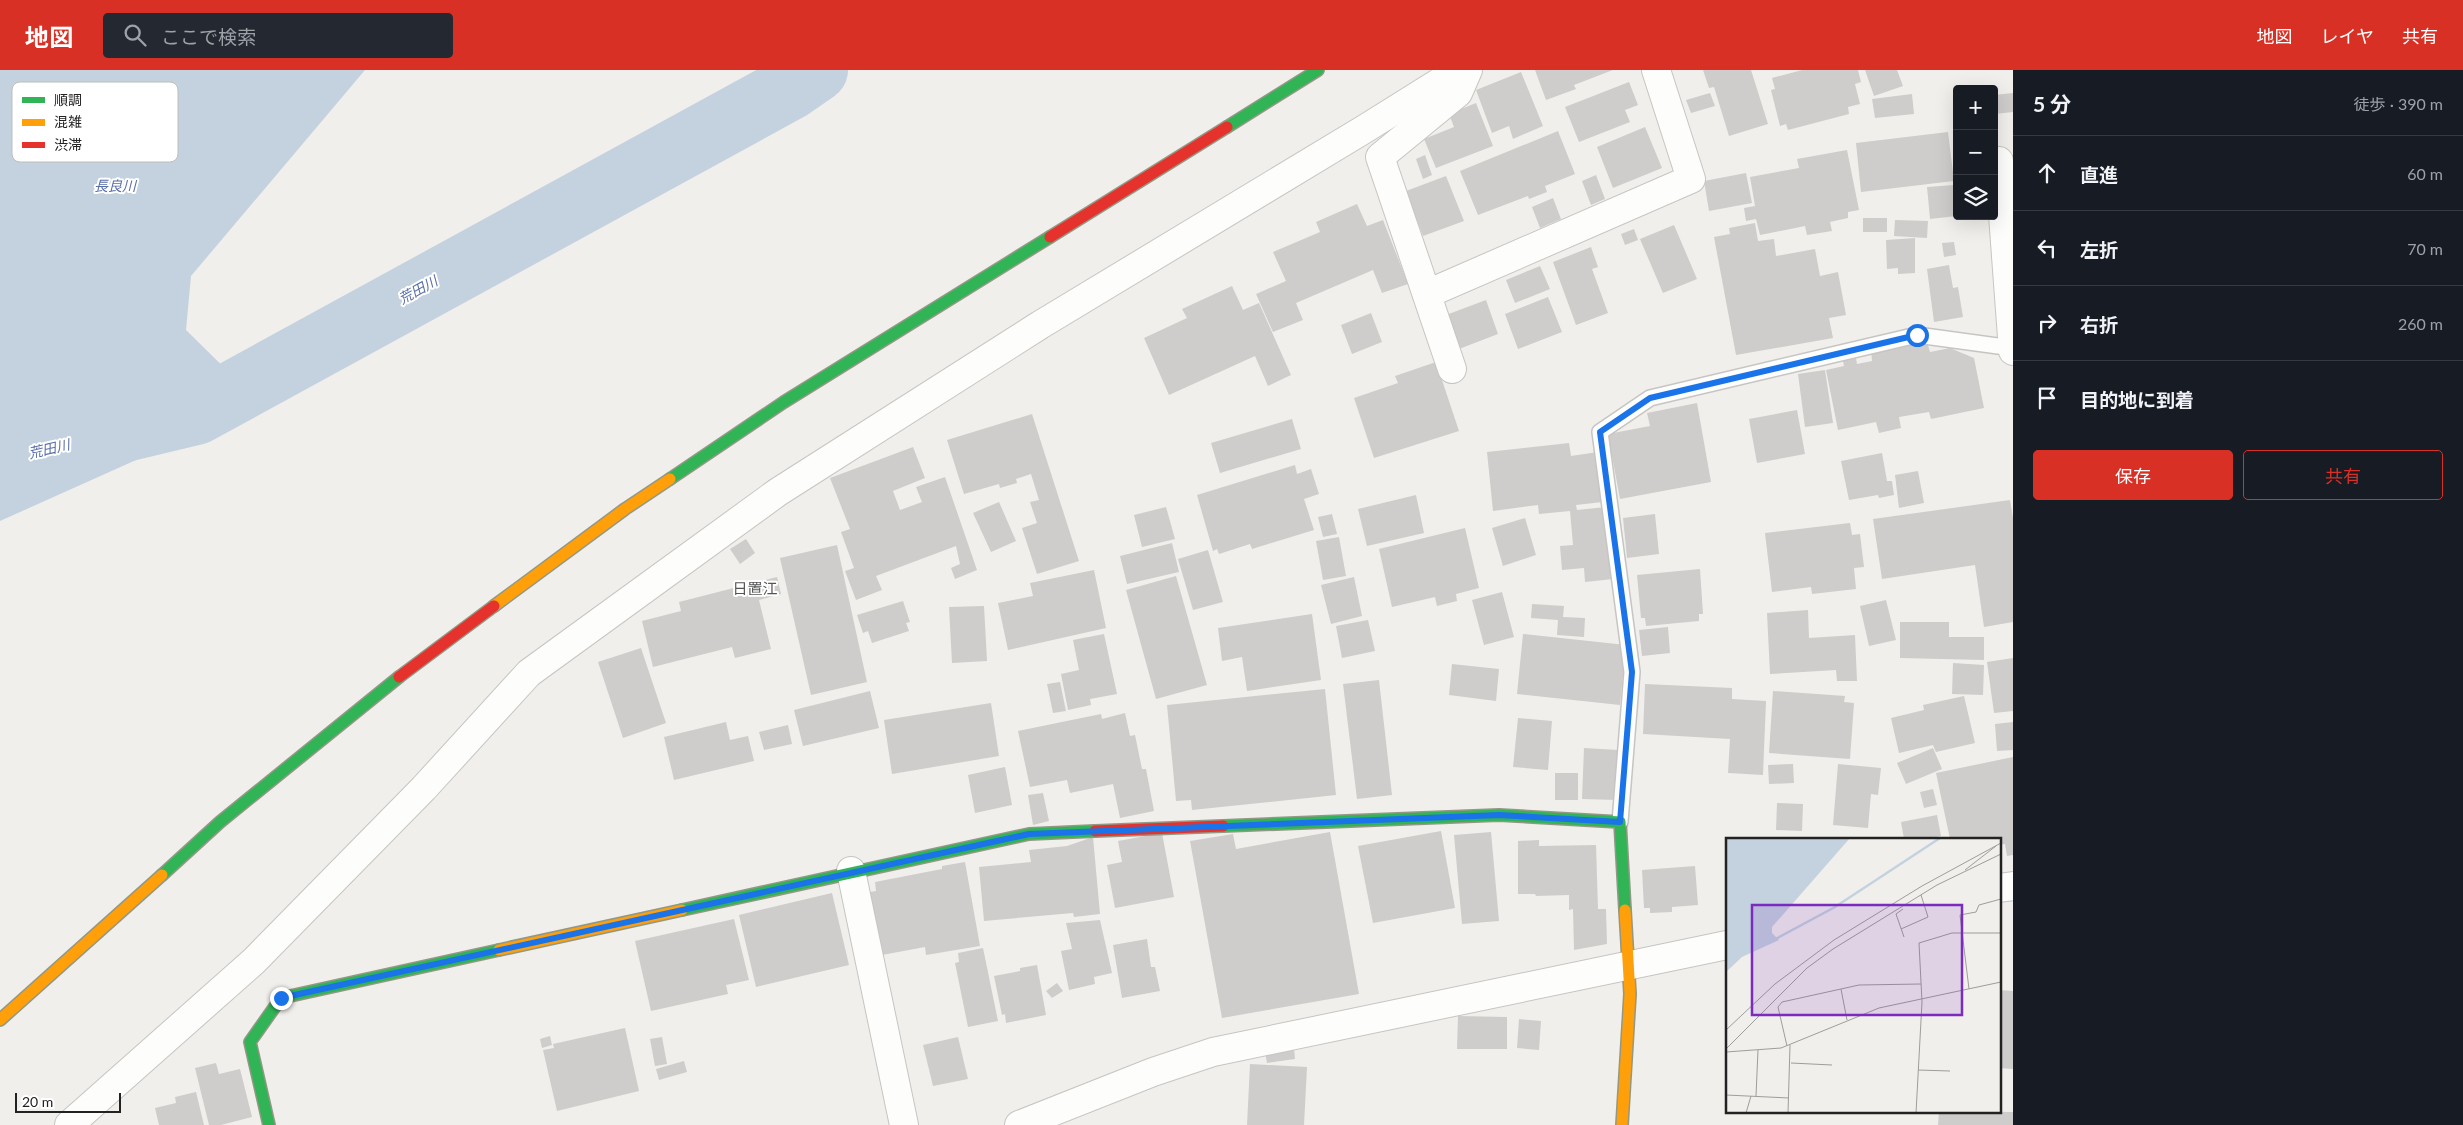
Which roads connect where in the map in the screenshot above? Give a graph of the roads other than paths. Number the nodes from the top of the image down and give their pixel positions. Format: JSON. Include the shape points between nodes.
{"nodes":[{"id":1,"x":1318,"y":70,"type":"edge"},
{"id":2,"x":1459,"y":70,"type":"edge"},
{"id":3,"x":1468,"y":70,"type":"edge"},
{"id":4,"x":1656,"y":70,"type":"edge"},
{"id":5,"x":2006,"y":159,"type":"edge"},
{"id":6,"x":1426,"y":294,"type":"junction"},
{"id":7,"x":2013,"y":349,"type":"edge"},
{"id":8,"x":1452,"y":369,"type":"dead end"},
{"id":9,"x":1620,"y":822,"type":"junction"},
{"id":10,"x":851,"y":871,"type":"junction"},
{"id":11,"x":2013,"y":886,"type":"edge"},
{"id":12,"x":2000,"y":888,"type":"edge"},
{"id":13,"x":1726,"y":945,"type":"edge"},
{"id":14,"x":1628,"y":966,"type":"junction"},
{"id":15,"x":0,"y":1020,"type":"edge"},
{"id":16,"x":70,"y":1125,"type":"edge"},
{"id":17,"x":269,"y":1125,"type":"edge"},
{"id":18,"x":904,"y":1125,"type":"edge"},
{"id":19,"x":1019,"y":1125,"type":"edge"},
{"id":20,"x":1622,"y":1125,"type":"edge"}],
"edges":[{"from":1,"to":15,"type":"street","via":[[784,402],[625,510],[416,664],[220,822]]},
{"from":2,"to":16,"type":"street","via":[[1040,326],[778,492],[529,673],[424,788],[254,961]]},
{"from":3,"to":6,"type":"street","via":[[1458,93],[1380,157]]},
{"from":4,"to":6,"type":"street","via":[[1691,179]]},
{"from":5,"to":7,"type":"street"},
{"from":6,"to":8,"type":"street"},
{"from":7,"to":9,"type":"lane","via":[[1917,335],[1650,398],[1600,432],[1632,672]]},
{"from":9,"to":10,"type":"street","via":[[1499,815],[1029,834]]},
{"from":9,"to":14,"type":"street"},
{"from":10,"to":17,"type":"street","via":[[281,998],[250,1042]]},
{"from":10,"to":18,"type":"street"},
{"from":11,"to":12,"type":"street"},
{"from":13,"to":14,"type":"street"},
{"from":14,"to":19,"type":"street","via":[[1213,1052]]},
{"from":14,"to":20,"type":"street","via":[[1630,994]]}]}
